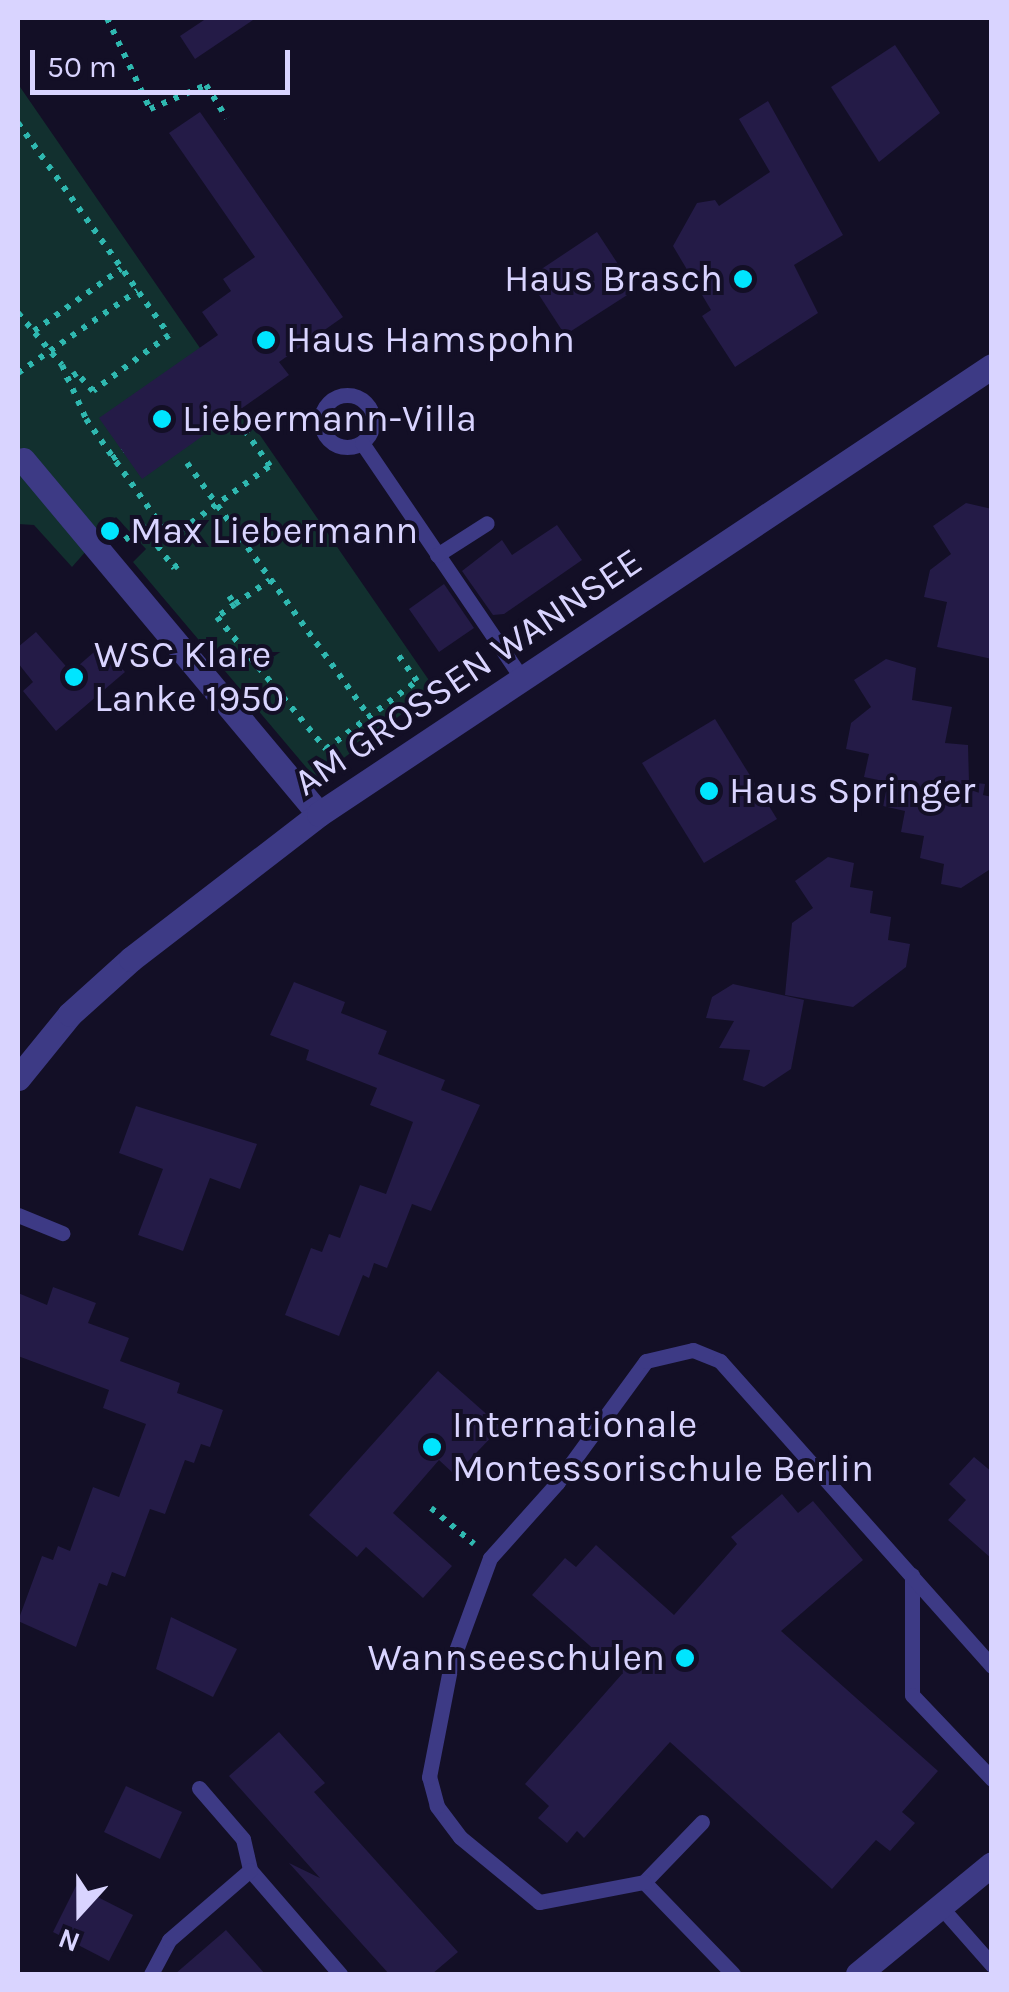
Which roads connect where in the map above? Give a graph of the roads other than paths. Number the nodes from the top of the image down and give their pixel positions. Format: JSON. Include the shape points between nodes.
{"nodes":[{"id":1,"x":992,"y":366,"type":"edge"},
{"id":2,"x":362,"y":443,"type":"dead end"},
{"id":3,"x":23,"y":460,"type":"dead end"},
{"id":4,"x":486,"y":523,"type":"dead end"},
{"id":5,"x":437,"y":554,"type":"junction"},
{"id":6,"x":523,"y":680,"type":"junction"},
{"id":7,"x":319,"y":814,"type":"junction"},
{"id":8,"x":18,"y":1078,"type":"edge"},
{"id":9,"x":18,"y":1215,"type":"edge"},
{"id":10,"x":62,"y":1233,"type":"dead end"},
{"id":11,"x":912,"y":1574,"type":"junction"},
{"id":12,"x":992,"y":1666,"type":"edge"},
{"id":13,"x":992,"y":1779,"type":"edge"},
{"id":14,"x":199,"y":1788,"type":"dead end"},
{"id":15,"x":702,"y":1822,"type":"dead end"},
{"id":16,"x":992,"y":1864,"type":"edge"},
{"id":17,"x":250,"y":1870,"type":"junction"},
{"id":18,"x":644,"y":1882,"type":"junction"},
{"id":19,"x":940,"y":1906,"type":"junction"},
{"id":20,"x":992,"y":1965,"type":"edge"},
{"id":21,"x":151,"y":1974,"type":"edge"},
{"id":22,"x":340,"y":1974,"type":"edge"},
{"id":23,"x":733,"y":1974,"type":"edge"},
{"id":24,"x":858,"y":1974,"type":"edge"}],
"edges":[{"from":1,"to":6,"type":"street","name":"AM GROSSEN WANNSEE"},
{"from":2,"to":5,"type":"lane"},
{"from":3,"to":7,"type":"street"},
{"from":4,"to":5,"type":"lane"},
{"from":5,"to":6,"type":"lane"},
{"from":6,"to":7,"type":"street","name":"AM GROSSEN WANNSEE"},
{"from":7,"to":8,"type":"street","name":"AM GROSSEN WANNSEE","via":[[131,959],[70,1014]]},
{"from":9,"to":10,"type":"lane"},
{"from":11,"to":12,"type":"lane"},
{"from":11,"to":13,"type":"lane","via":[[912,1695]]},
{"from":11,"to":18,"type":"lane","via":[[720,1361],[694,1350],[646,1361],[557,1483],[490,1558],[451,1664],[432,1748],[437,1806],[460,1837],[539,1902]]},
{"from":14,"to":17,"type":"lane","via":[[243,1839]]},
{"from":15,"to":18,"type":"lane"},
{"from":16,"to":19,"type":"street"},
{"from":17,"to":21,"type":"lane","via":[[169,1940]]},
{"from":17,"to":22,"type":"lane"},
{"from":18,"to":23,"type":"lane"},
{"from":19,"to":20,"type":"lane"},
{"from":19,"to":24,"type":"street"}]}
